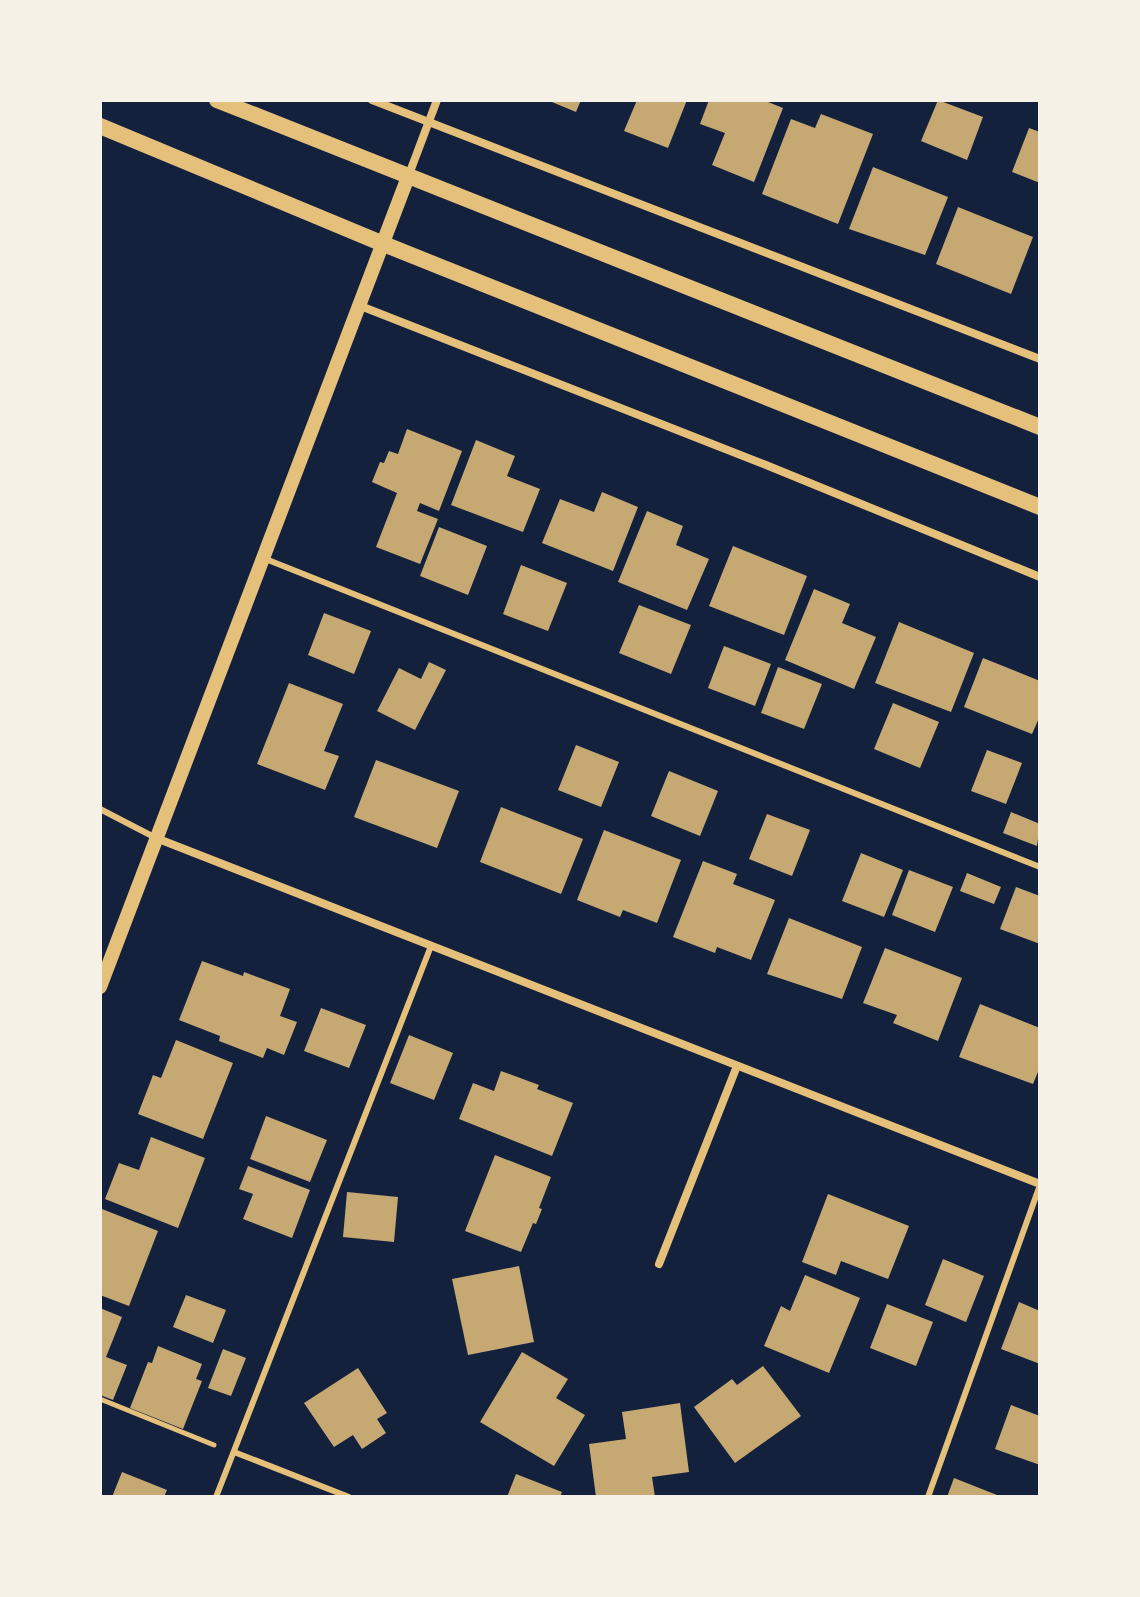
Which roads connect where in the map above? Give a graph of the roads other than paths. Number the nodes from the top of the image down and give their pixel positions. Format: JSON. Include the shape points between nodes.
{"nodes":[{"id":1,"x":217,"y":100,"type":"edge"},
{"id":2,"x":372,"y":100,"type":"edge"},
{"id":3,"x":437,"y":100,"type":"edge"},
{"id":4,"x":429,"y":122,"type":"junction"},
{"id":5,"x":100,"y":126,"type":"edge"},
{"id":6,"x":408,"y":177,"type":"junction"},
{"id":7,"x":381,"y":243,"type":"junction"},
{"id":8,"x":358,"y":305,"type":"junction"},
{"id":9,"x":1040,"y":359,"type":"edge"},
{"id":10,"x":1040,"y":427,"type":"edge"},
{"id":11,"x":1040,"y":507,"type":"edge"},
{"id":12,"x":263,"y":558,"type":"junction"},
{"id":13,"x":1040,"y":577,"type":"edge"},
{"id":14,"x":100,"y":809,"type":"edge"},
{"id":15,"x":156,"y":838,"type":"junction"},
{"id":16,"x":1040,"y":867,"type":"edge"},
{"id":17,"x":431,"y":946,"type":"junction"},
{"id":18,"x":100,"y":987,"type":"edge"},
{"id":19,"x":737,"y":1066,"type":"junction"},
{"id":20,"x":1040,"y":1185,"type":"edge"},
{"id":21,"x":659,"y":1264,"type":"dead end"},
{"id":22,"x":234,"y":1452,"type":"junction"},
{"id":23,"x":216,"y":1497,"type":"edge"},
{"id":24,"x":349,"y":1497,"type":"edge"},
{"id":25,"x":928,"y":1497,"type":"edge"}],
"edges":[{"from":1,"to":6,"type":"main road"},
{"from":2,"to":4,"type":"street"},
{"from":3,"to":4,"type":"street"},
{"from":4,"to":6,"type":"street"},
{"from":4,"to":9,"type":"street"},
{"from":5,"to":7,"type":"main road"},
{"from":6,"to":7,"type":"street"},
{"from":6,"to":10,"type":"main road"},
{"from":7,"to":8,"type":"street"},
{"from":7,"to":11,"type":"main road"},
{"from":8,"to":12,"type":"street"},
{"from":8,"to":13,"type":"street"},
{"from":12,"to":15,"type":"street"},
{"from":12,"to":16,"type":"lane"},
{"from":14,"to":15,"type":"lane"},
{"from":15,"to":17,"type":"street"},
{"from":15,"to":18,"type":"street"},
{"from":17,"to":19,"type":"street"},
{"from":17,"to":22,"type":"lane"},
{"from":19,"to":20,"type":"street"},
{"from":19,"to":21,"type":"street"},
{"from":20,"to":25,"type":"lane"},
{"from":22,"to":23,"type":"lane"},
{"from":22,"to":24,"type":"lane"}]}
